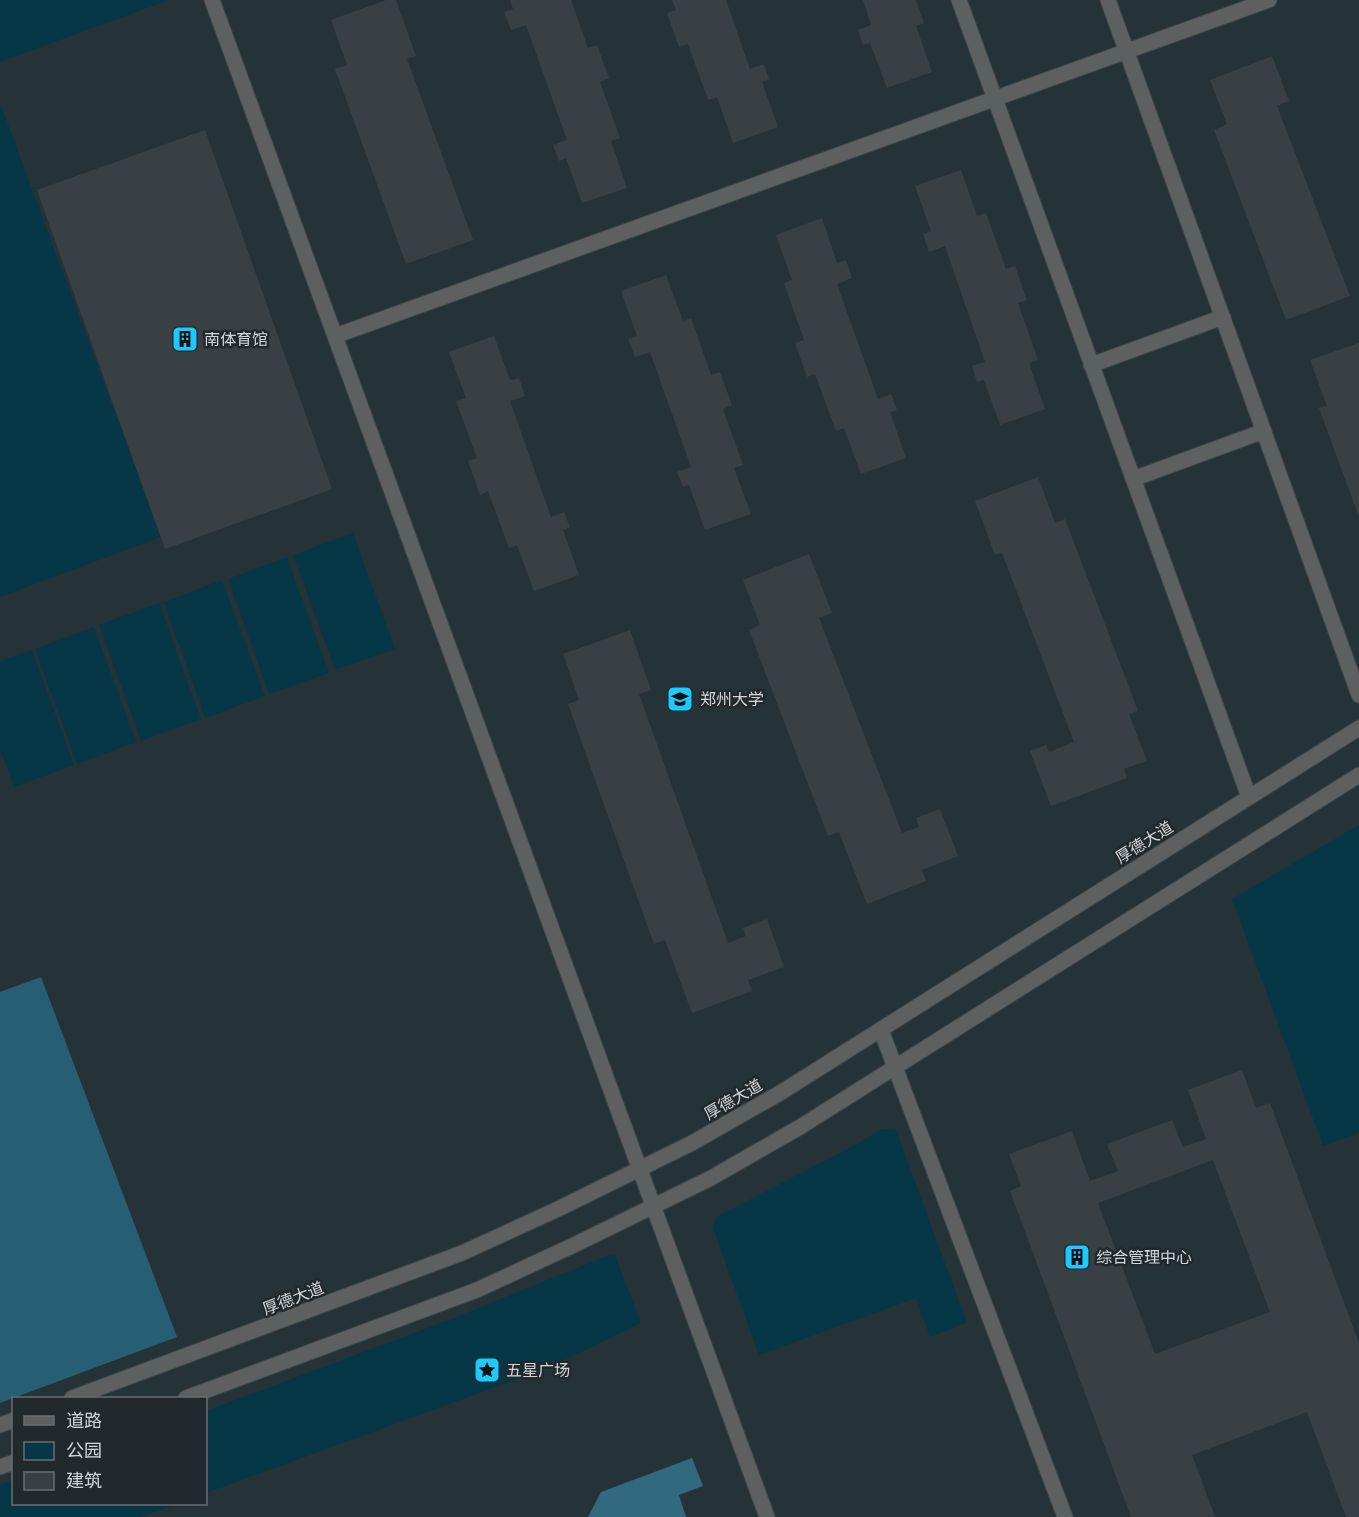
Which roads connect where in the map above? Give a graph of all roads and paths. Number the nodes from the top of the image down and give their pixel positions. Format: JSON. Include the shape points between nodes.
{"nodes":[{"id":1,"x":212,"y":0,"type":"edge"},
{"id":2,"x":959,"y":0,"type":"edge"},
{"id":3,"x":1108,"y":0,"type":"edge"},
{"id":4,"x":1269,"y":0,"type":"edge"},
{"id":5,"x":1126,"y":51,"type":"junction"},
{"id":6,"x":995,"y":99,"type":"junction"},
{"id":7,"x":1222,"y":317,"type":"junction"},
{"id":8,"x":334,"y":336,"type":"junction"},
{"id":9,"x":1091,"y":365,"type":"junction"},
{"id":10,"x":1264,"y":431,"type":"junction"},
{"id":11,"x":1133,"y":479,"type":"junction"},
{"id":12,"x":1359,"y":694,"type":"edge"},
{"id":13,"x":1359,"y":728,"type":"edge"},
{"id":14,"x":1359,"y":774,"type":"edge"},
{"id":15,"x":1249,"y":797,"type":"junction"},
{"id":16,"x":881,"y":1030,"type":"junction"},
{"id":17,"x":896,"y":1067,"type":"junction"},
{"id":18,"x":639,"y":1170,"type":"junction"},
{"id":19,"x":653,"y":1207,"type":"junction"},
{"id":20,"x":75,"y":1397,"type":"edge"},
{"id":21,"x":189,"y":1397,"type":"edge"},
{"id":22,"x":767,"y":1517,"type":"edge"},
{"id":23,"x":1065,"y":1517,"type":"edge"}],
"edges":[{"from":1,"to":8,"type":"lane"},
{"from":2,"to":6,"type":"lane"},
{"from":3,"to":5,"type":"lane"},
{"from":4,"to":5,"type":"lane"},
{"from":5,"to":6,"type":"lane"},
{"from":5,"to":7,"type":"lane"},
{"from":6,"to":8,"type":"lane"},
{"from":6,"to":9,"type":"lane"},
{"from":7,"to":9,"type":"lane"},
{"from":7,"to":10,"type":"lane"},
{"from":8,"to":18,"type":"lane"},
{"from":9,"to":11,"type":"lane"},
{"from":10,"to":11,"type":"lane"},
{"from":10,"to":12,"type":"lane"},
{"from":11,"to":15,"type":"lane"},
{"from":13,"to":15,"type":"lane","name":"厚德大道"},
{"from":14,"to":17,"type":"lane"},
{"from":15,"to":16,"type":"lane","name":"厚德大道"},
{"from":16,"to":17,"type":"lane"},
{"from":16,"to":18,"type":"lane","name":"厚德大道","via":[[780,1093]]},
{"from":17,"to":19,"type":"lane","via":[[711,1178]]},
{"from":17,"to":23,"type":"lane"},
{"from":18,"to":19,"type":"lane"},
{"from":18,"to":20,"type":"lane","name":"厚德大道","via":[[462,1253]]},
{"from":19,"to":21,"type":"lane","via":[[477,1290]]},
{"from":19,"to":22,"type":"lane"}]}
